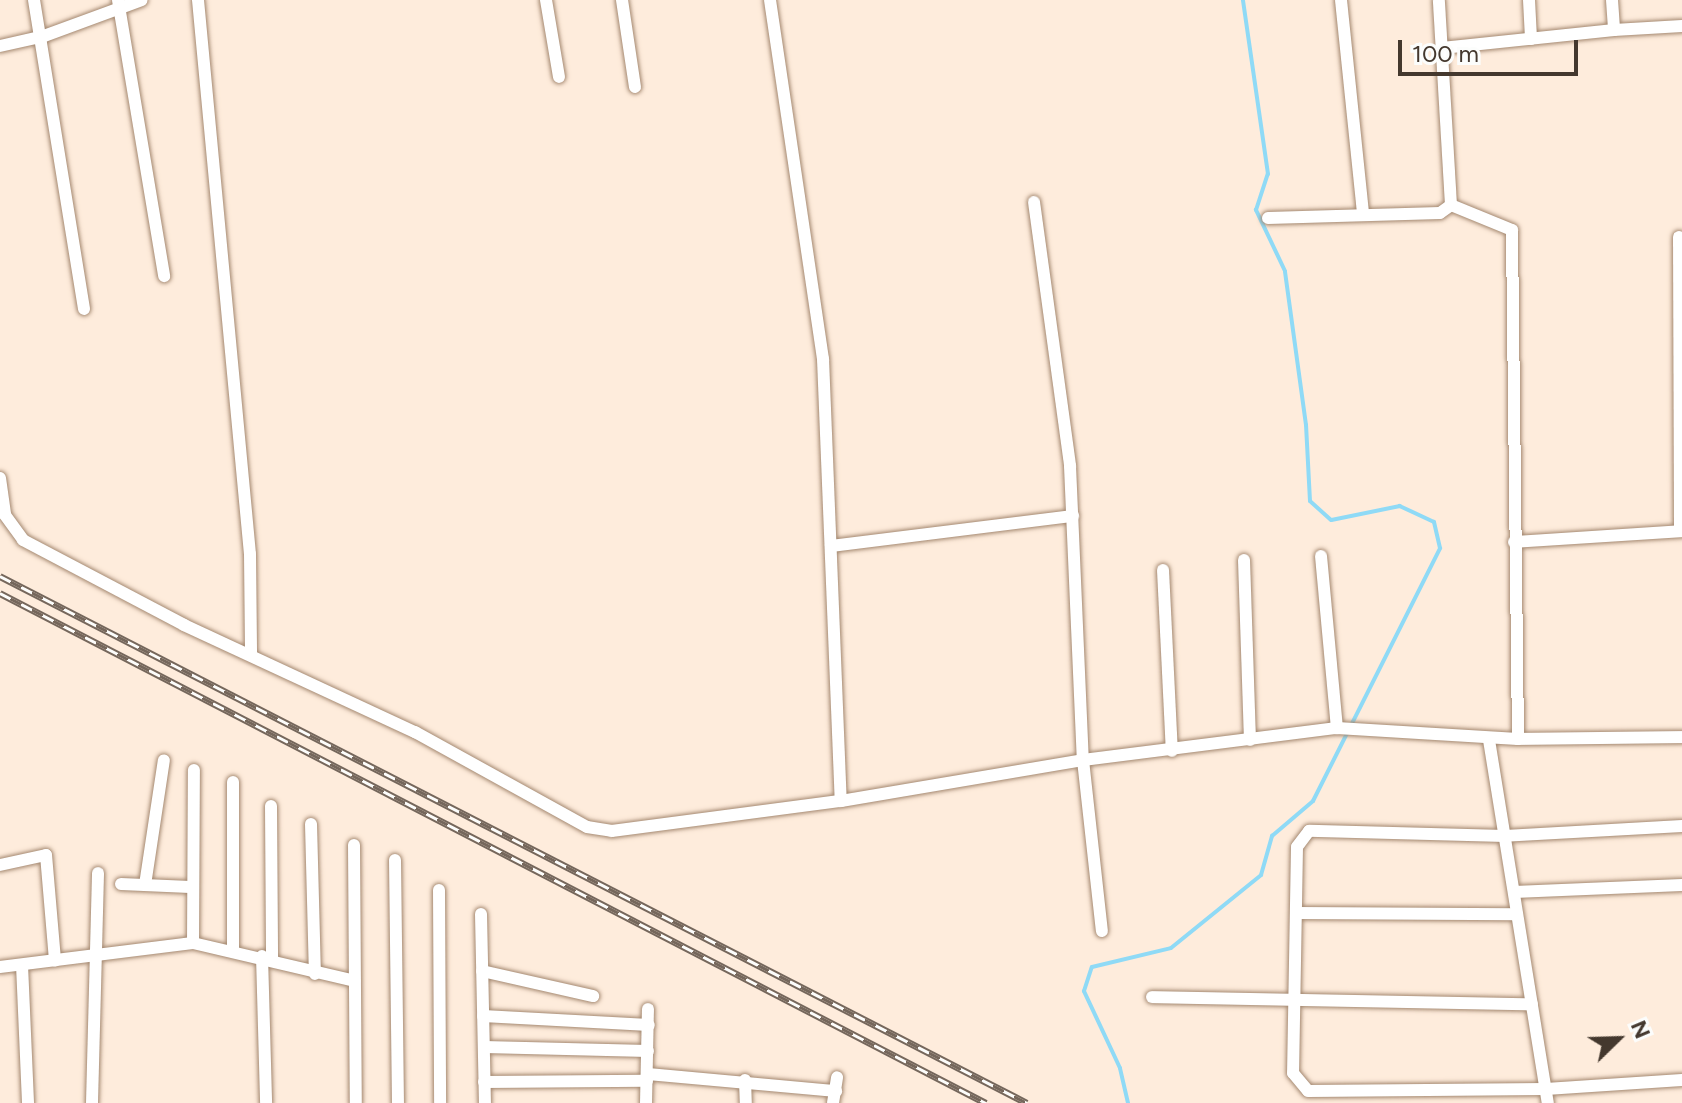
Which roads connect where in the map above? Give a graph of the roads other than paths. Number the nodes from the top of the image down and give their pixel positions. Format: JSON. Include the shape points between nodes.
{"nodes":[{"id":1,"x":34,"y":0,"type":"edge"},
{"id":2,"x":142,"y":0,"type":"edge"},
{"id":3,"x":198,"y":0,"type":"edge"},
{"id":4,"x":546,"y":0,"type":"edge"},
{"id":5,"x":622,"y":0,"type":"edge"},
{"id":6,"x":770,"y":0,"type":"edge"},
{"id":7,"x":1341,"y":0,"type":"edge"},
{"id":8,"x":1439,"y":0,"type":"edge"},
{"id":9,"x":1529,"y":0,"type":"edge"},
{"id":10,"x":1612,"y":0,"type":"edge"},
{"id":11,"x":119,"y":4,"type":"edge"},
{"id":12,"x":1682,"y":26,"type":"edge"},
{"id":13,"x":1614,"y":30,"type":"junction"},
{"id":14,"x":44,"y":36,"type":"junction"},
{"id":15,"x":1531,"y":39,"type":"junction"},
{"id":16,"x":0,"y":46,"type":"edge"},
{"id":17,"x":1442,"y":48,"type":"junction"},
{"id":18,"x":559,"y":77,"type":"dead end"},
{"id":19,"x":635,"y":87,"type":"dead end"},
{"id":20,"x":1034,"y":202,"type":"dead end"},
{"id":21,"x":1451,"y":205,"type":"junction"},
{"id":22,"x":1363,"y":213,"type":"junction"},
{"id":23,"x":1268,"y":218,"type":"dead end"},
{"id":24,"x":1679,"y":237,"type":"dead end"},
{"id":25,"x":164,"y":276,"type":"dead end"},
{"id":26,"x":84,"y":309,"type":"dead end"},
{"id":27,"x":0,"y":478,"type":"edge"},
{"id":28,"x":1073,"y":516,"type":"junction"},
{"id":29,"x":1681,"y":531,"type":"edge"},
{"id":30,"x":1514,"y":542,"type":"junction"},
{"id":31,"x":831,"y":546,"type":"junction"},
{"id":32,"x":1321,"y":556,"type":"dead end"},
{"id":33,"x":1244,"y":560,"type":"dead end"},
{"id":34,"x":1163,"y":570,"type":"dead end"},
{"id":35,"x":251,"y":654,"type":"junction"},
{"id":36,"x":1341,"y":728,"type":"junction"},
{"id":37,"x":1682,"y":737,"type":"edge"},
{"id":38,"x":1518,"y":739,"type":"junction"},
{"id":39,"x":1250,"y":740,"type":"junction"},
{"id":40,"x":1489,"y":740,"type":"junction"},
{"id":41,"x":1172,"y":751,"type":"junction"},
{"id":42,"x":164,"y":760,"type":"dead end"},
{"id":43,"x":1083,"y":760,"type":"junction"},
{"id":44,"x":194,"y":770,"type":"dead end"},
{"id":45,"x":233,"y":782,"type":"dead end"},
{"id":46,"x":841,"y":801,"type":"junction"},
{"id":47,"x":271,"y":806,"type":"dead end"},
{"id":48,"x":311,"y":824,"type":"dead end"},
{"id":49,"x":1682,"y":826,"type":"edge"},
{"id":50,"x":1505,"y":836,"type":"junction"},
{"id":51,"x":354,"y":845,"type":"dead end"},
{"id":52,"x":395,"y":860,"type":"dead end"},
{"id":53,"x":0,"y":865,"type":"edge"},
{"id":54,"x":98,"y":873,"type":"dead end"},
{"id":55,"x":121,"y":884,"type":"dead end"},
{"id":56,"x":145,"y":885,"type":"junction"},
{"id":57,"x":1682,"y":885,"type":"edge"},
{"id":58,"x":190,"y":887,"type":"junction"},
{"id":59,"x":439,"y":890,"type":"dead end"},
{"id":60,"x":1514,"y":892,"type":"junction"},
{"id":61,"x":1296,"y":913,"type":"junction"},
{"id":62,"x":481,"y":914,"type":"dead end"},
{"id":63,"x":1517,"y":914,"type":"junction"},
{"id":64,"x":1102,"y":931,"type":"dead end"},
{"id":65,"x":193,"y":943,"type":"junction"},
{"id":66,"x":233,"y":950,"type":"junction"},
{"id":67,"x":98,"y":955,"type":"junction"},
{"id":68,"x":267,"y":957,"type":"junction"},
{"id":69,"x":55,"y":961,"type":"junction"},
{"id":70,"x":22,"y":965,"type":"junction"},
{"id":71,"x":0,"y":967,"type":"edge"},
{"id":72,"x":482,"y":971,"type":"junction"},
{"id":73,"x":315,"y":974,"type":"junction"},
{"id":74,"x":355,"y":981,"type":"junction"},
{"id":75,"x":593,"y":996,"type":"dead end"},
{"id":76,"x":1152,"y":997,"type":"dead end"},
{"id":77,"x":1296,"y":1000,"type":"junction"},
{"id":78,"x":1532,"y":1004,"type":"junction"},
{"id":79,"x":648,"y":1009,"type":"dead end"},
{"id":80,"x":483,"y":1016,"type":"junction"},
{"id":81,"x":649,"y":1025,"type":"junction"},
{"id":82,"x":484,"y":1047,"type":"junction"},
{"id":83,"x":648,"y":1051,"type":"junction"},
{"id":84,"x":837,"y":1077,"type":"dead end"},
{"id":85,"x":647,"y":1078,"type":"junction"},
{"id":86,"x":745,"y":1080,"type":"junction"},
{"id":87,"x":1682,"y":1080,"type":"edge"},
{"id":88,"x":484,"y":1082,"type":"junction"},
{"id":89,"x":1547,"y":1096,"type":"edge"},
{"id":90,"x":834,"y":1097,"type":"edge"},
{"id":91,"x":1441,"y":1097,"type":"edge"},
{"id":92,"x":28,"y":1103,"type":"edge"},
{"id":93,"x":92,"y":1103,"type":"edge"},
{"id":94,"x":266,"y":1103,"type":"edge"},
{"id":95,"x":356,"y":1103,"type":"edge"},
{"id":96,"x":398,"y":1103,"type":"edge"},
{"id":97,"x":440,"y":1103,"type":"edge"},
{"id":98,"x":485,"y":1103,"type":"edge"},
{"id":99,"x":646,"y":1103,"type":"edge"},
{"id":100,"x":746,"y":1103,"type":"edge"}],
"edges":[{"from":1,"to":14,"type":"street"},
{"from":2,"to":11,"type":"street"},
{"from":3,"to":35,"type":"street","via":[[250,554]]},
{"from":4,"to":18,"type":"street"},
{"from":5,"to":19,"type":"street"},
{"from":6,"to":31,"type":"street","via":[[823,359]]},
{"from":7,"to":22,"type":"street"},
{"from":8,"to":17,"type":"street"},
{"from":9,"to":15,"type":"street"},
{"from":10,"to":13,"type":"street"},
{"from":11,"to":14,"type":"street"},
{"from":11,"to":25,"type":"street"},
{"from":12,"to":13,"type":"street"},
{"from":13,"to":15,"type":"street"},
{"from":14,"to":16,"type":"street"},
{"from":14,"to":26,"type":"street"},
{"from":15,"to":17,"type":"street"},
{"from":17,"to":21,"type":"street"},
{"from":20,"to":28,"type":"street"},
{"from":21,"to":22,"type":"street","via":[[1440,213]]},
{"from":21,"to":30,"type":"street","via":[[1512,230]]},
{"from":22,"to":23,"type":"street"},
{"from":24,"to":29,"type":"street"},
{"from":27,"to":35,"type":"street","via":[[5,515],[23,540],[184,625]]},
{"from":28,"to":31,"type":"street"},
{"from":28,"to":43,"type":"street"},
{"from":29,"to":30,"type":"street"},
{"from":30,"to":38,"type":"street"},
{"from":31,"to":46,"type":"street"},
{"from":32,"to":36,"type":"street"},
{"from":33,"to":39,"type":"street"},
{"from":34,"to":41,"type":"street"},
{"from":35,"to":46,"type":"street","via":[[415,732],[599,830]]},
{"from":36,"to":39,"type":"street"},
{"from":36,"to":40,"type":"street"},
{"from":37,"to":38,"type":"street"},
{"from":38,"to":40,"type":"street"},
{"from":39,"to":41,"type":"street"},
{"from":40,"to":50,"type":"street"},
{"from":41,"to":43,"type":"street"},
{"from":42,"to":56,"type":"street"},
{"from":43,"to":46,"type":"street"},
{"from":43,"to":64,"type":"street"},
{"from":44,"to":58,"type":"street"},
{"from":45,"to":66,"type":"street"},
{"from":47,"to":68,"type":"street"},
{"from":48,"to":73,"type":"street"},
{"from":49,"to":50,"type":"street"},
{"from":50,"to":60,"type":"street"},
{"from":50,"to":61,"type":"street","via":[[1309,831],[1297,847]]},
{"from":51,"to":74,"type":"street"},
{"from":52,"to":96,"type":"street"},
{"from":53,"to":69,"type":"street","via":[[46,855]]},
{"from":54,"to":67,"type":"street"},
{"from":55,"to":56,"type":"street"},
{"from":56,"to":58,"type":"street"},
{"from":57,"to":60,"type":"street"},
{"from":58,"to":65,"type":"street"},
{"from":59,"to":97,"type":"street"},
{"from":60,"to":63,"type":"street"},
{"from":61,"to":63,"type":"street"},
{"from":61,"to":77,"type":"street"},
{"from":62,"to":72,"type":"street"},
{"from":63,"to":78,"type":"street"},
{"from":65,"to":66,"type":"street"},
{"from":65,"to":67,"type":"street"},
{"from":66,"to":68,"type":"street"},
{"from":67,"to":69,"type":"street"},
{"from":67,"to":93,"type":"street"},
{"from":68,"to":73,"type":"street"},
{"from":68,"to":94,"type":"street"},
{"from":69,"to":70,"type":"street"},
{"from":70,"to":71,"type":"street"},
{"from":70,"to":92,"type":"street"},
{"from":72,"to":75,"type":"street"},
{"from":72,"to":80,"type":"street"},
{"from":73,"to":74,"type":"street"},
{"from":74,"to":95,"type":"street"},
{"from":76,"to":77,"type":"street"},
{"from":77,"to":78,"type":"street"},
{"from":77,"to":91,"type":"street","via":[[1293,1073],[1308,1091]]},
{"from":78,"to":89,"type":"street"},
{"from":79,"to":81,"type":"street"},
{"from":80,"to":81,"type":"street"},
{"from":80,"to":82,"type":"street"},
{"from":81,"to":83,"type":"street"},
{"from":82,"to":83,"type":"street"},
{"from":82,"to":88,"type":"street"},
{"from":83,"to":85,"type":"street"},
{"from":84,"to":90,"type":"street"},
{"from":85,"to":86,"type":"street"},
{"from":85,"to":88,"type":"street"},
{"from":85,"to":99,"type":"street"},
{"from":86,"to":90,"type":"street"},
{"from":86,"to":100,"type":"street"},
{"from":87,"to":89,"type":"street"},
{"from":88,"to":98,"type":"street"},
{"from":89,"to":91,"type":"street"}]}
